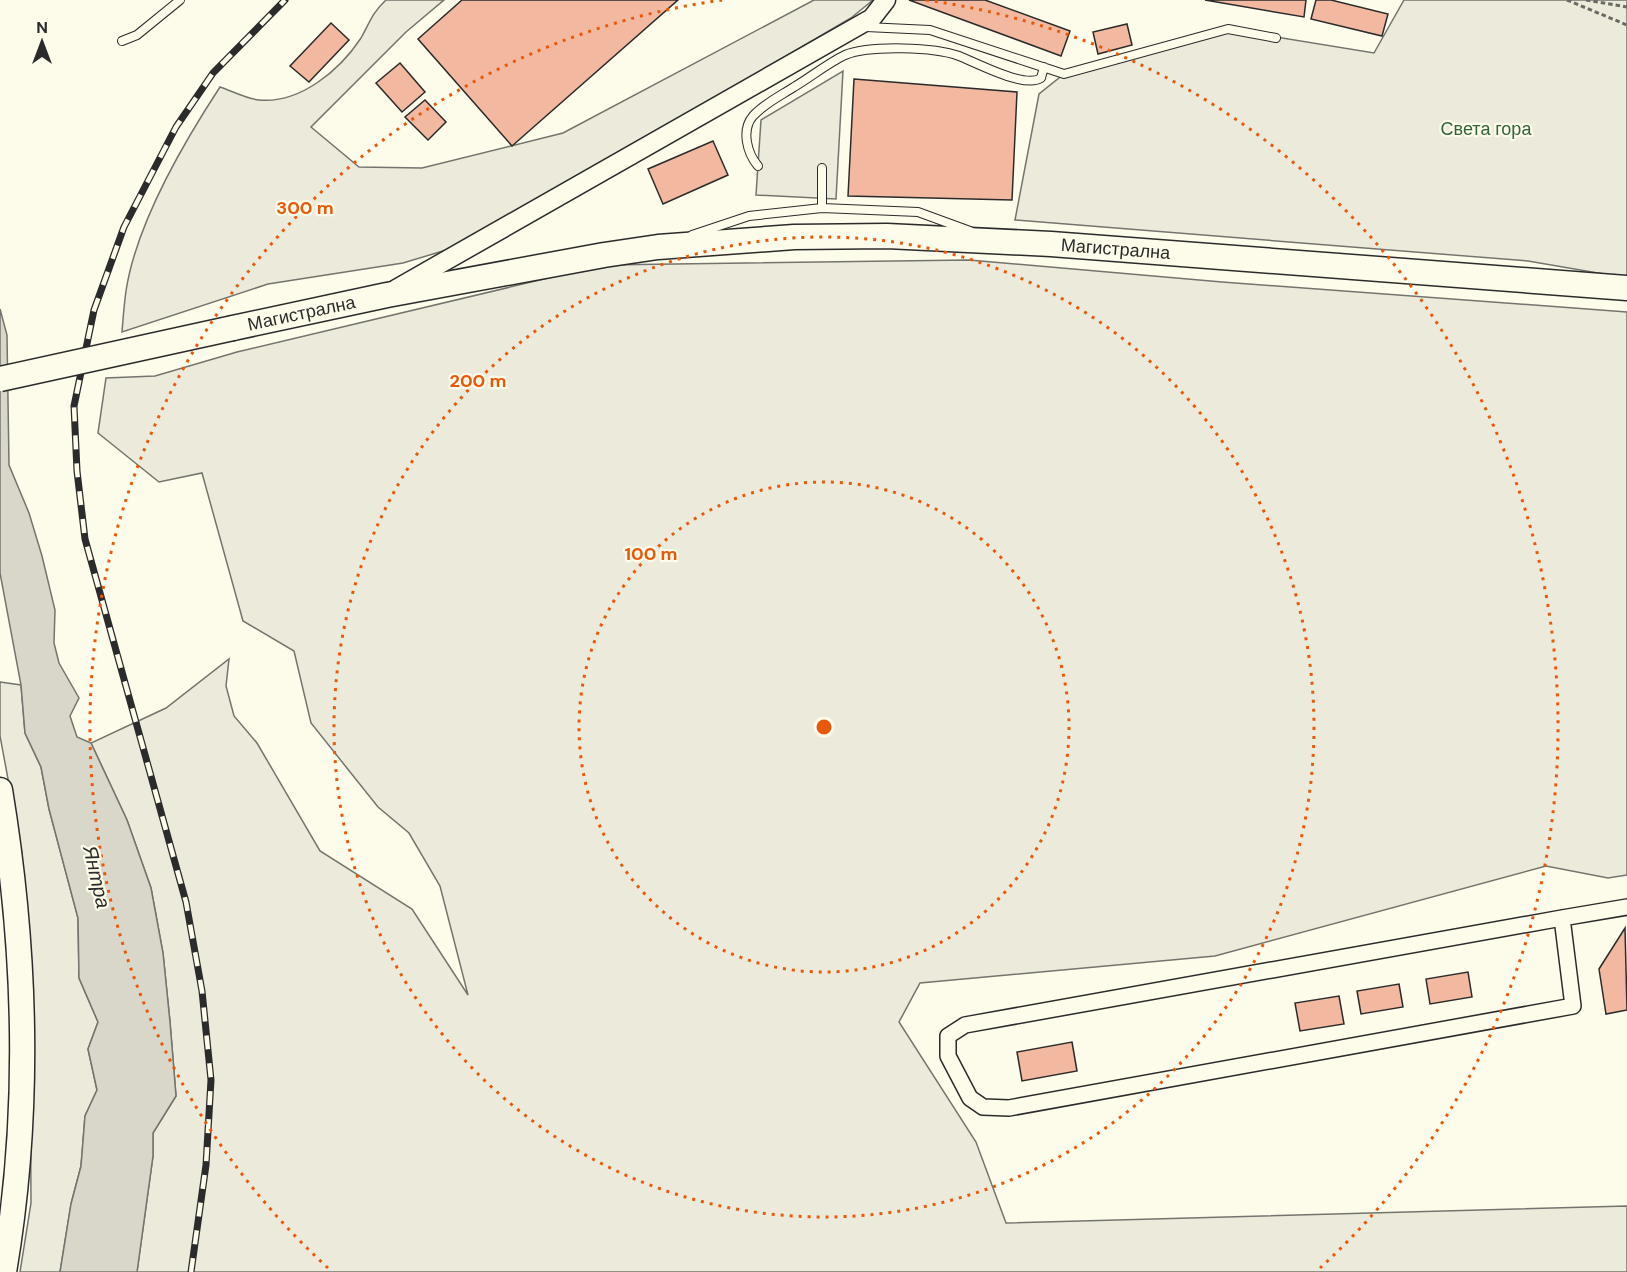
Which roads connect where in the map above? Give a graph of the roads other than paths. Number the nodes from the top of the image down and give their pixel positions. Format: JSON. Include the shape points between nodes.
{"nodes":[{"id":1,"x":180,"y":0,"type":"edge"},
{"id":2,"x":886,"y":0,"type":"edge"},
{"id":3,"x":858,"y":27,"type":"junction"},
{"id":4,"x":1276,"y":38,"type":"dead end"},
{"id":5,"x":122,"y":41,"type":"dead end"},
{"id":6,"x":1044,"y":67,"type":"junction"},
{"id":7,"x":758,"y":166,"type":"dead end"},
{"id":8,"x":822,"y":168,"type":"dead end"},
{"id":9,"x":822,"y":208,"type":"junction"},
{"id":10,"x":997,"y":241,"type":"junction"},
{"id":11,"x":658,"y":247,"type":"junction"},
{"id":12,"x":604,"y":255,"type":"junction"},
{"id":13,"x":1627,"y":288,"type":"edge"},
{"id":14,"x":387,"y":295,"type":"junction"},
{"id":15,"x":1627,"y":298,"type":"edge"},
{"id":16,"x":0,"y":379,"type":"edge"},
{"id":17,"x":0,"y":789,"type":"edge"},
{"id":18,"x":1627,"y":907,"type":"edge"},
{"id":19,"x":1562,"y":918,"type":"junction"},
{"id":20,"x":4,"y":1272,"type":"edge"}],
"edges":[{"from":1,"to":5,"type":"lane","via":[[137,35]]},
{"from":2,"to":3,"type":"street","via":[[872,18]]},
{"from":3,"to":6,"type":"lane","via":[[930,30]]},
{"from":3,"to":14,"type":"street"},
{"from":4,"to":6,"type":"lane","via":[[1228,29],[1064,74]]},
{"from":6,"to":7,"type":"lane","via":[[1041,78],[1032,82],[995,72],[958,55],[911,49],[846,55],[761,107],[749,120],[749,156]]},
{"from":8,"to":9,"type":"lane"},
{"from":9,"to":10,"type":"lane","via":[[918,212]]},
{"from":9,"to":11,"type":"lane","via":[[749,216]]},
{"from":10,"to":11,"type":"main road","name":"Магистрална","via":[[794,237]]},
{"from":10,"to":13,"type":"main road","name":"Магистрална"},
{"from":11,"to":12,"type":"main road","name":"Магистрална"},
{"from":12,"to":14,"type":"main road","name":"Магистрална"},
{"from":12,"to":15,"type":"main road","name":"Магистрална","via":[[794,247],[997,251],[1421,279]]},
{"from":14,"to":16,"type":"main road","name":"Магистрална","bridge":true},
{"from":17,"to":20,"type":"main road","via":[[14,886],[21,1005],[14,1214]]},
{"from":18,"to":19,"type":"street"},
{"from":19,"to":19,"type":"street","via":[[965,1025],[948,1036],[948,1056],[970,1098],[983,1107],[1009,1108],[1572,1006]]}]}
